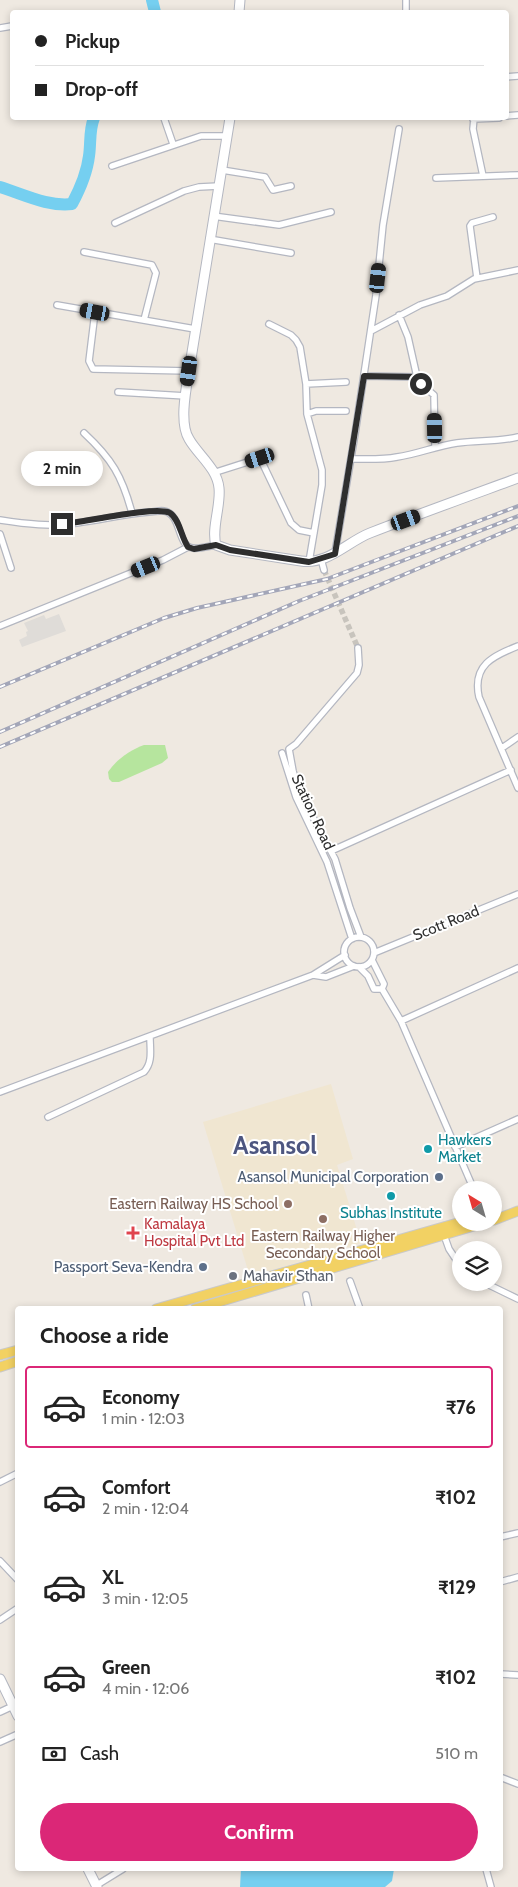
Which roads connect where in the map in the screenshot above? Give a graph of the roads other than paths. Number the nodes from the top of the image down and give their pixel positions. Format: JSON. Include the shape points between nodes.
{"nodes":[{"id":1,"x":165,"y":120,"type":"edge"},
{"id":2,"x":230,"y":120,"type":"edge"},
{"id":3,"x":473,"y":120,"type":"edge"},
{"id":4,"x":400,"y":129,"type":"dead end"},
{"id":5,"x":228,"y":136,"type":"junction"},
{"id":6,"x":173,"y":144,"type":"junction"},
{"id":7,"x":112,"y":166,"type":"dead end"},
{"id":8,"x":222,"y":170,"type":"junction"},
{"id":9,"x":483,"y":176,"type":"junction"},
{"id":10,"x":518,"y":176,"type":"edge"},
{"id":11,"x":436,"y":178,"type":"dead end"},
{"id":12,"x":219,"y":186,"type":"junction"},
{"id":13,"x":291,"y":186,"type":"dead end"},
{"id":14,"x":331,"y":212,"type":"dead end"},
{"id":15,"x":213,"y":216,"type":"junction"},
{"id":16,"x":493,"y":217,"type":"dead end"},
{"id":17,"x":114,"y":223,"type":"dead end"},
{"id":18,"x":209,"y":239,"type":"junction"},
{"id":19,"x":84,"y":252,"type":"dead end"},
{"id":20,"x":291,"y":253,"type":"dead end"},
{"id":21,"x":518,"y":270,"type":"edge"},
{"id":22,"x":476,"y":278,"type":"junction"},
{"id":23,"x":57,"y":305,"type":"dead end"},
{"id":24,"x":95,"y":312,"type":"junction"},
{"id":25,"x":399,"y":316,"type":"junction"},
{"id":26,"x":144,"y":320,"type":"junction"},
{"id":27,"x":269,"y":324,"type":"dead end"},
{"id":28,"x":196,"y":330,"type":"junction"},
{"id":29,"x":371,"y":331,"type":"junction"},
{"id":30,"x":189,"y":371,"type":"junction"},
{"id":31,"x":364,"y":376,"type":"junction"},
{"id":32,"x":417,"y":377,"type":"junction"},
{"id":33,"x":346,"y":382,"type":"dead end"},
{"id":34,"x":306,"y":384,"type":"junction"},
{"id":35,"x":118,"y":392,"type":"dead end"},
{"id":36,"x":186,"y":396,"type":"junction"},
{"id":37,"x":346,"y":411,"type":"dead end"},
{"id":38,"x":307,"y":414,"type":"junction"},
{"id":39,"x":84,"y":433,"type":"dead end"},
{"id":40,"x":518,"y":437,"type":"edge"},
{"id":41,"x":435,"y":446,"type":"junction"},
{"id":42,"x":351,"y":459,"type":"junction"},
{"id":43,"x":214,"y":473,"type":"junction"},
{"id":44,"x":518,"y":478,"type":"edge"},
{"id":45,"x":132,"y":513,"type":"junction"},
{"id":46,"x":0,"y":520,"type":"edge"},
{"id":47,"x":314,"y":533,"type":"junction"},
{"id":48,"x":0,"y":534,"type":"edge"},
{"id":49,"x":216,"y":545,"type":"junction"},
{"id":50,"x":188,"y":547,"type":"junction"},
{"id":51,"x":335,"y":554,"type":"junction"},
{"id":52,"x":321,"y":559,"type":"junction"},
{"id":53,"x":309,"y":562,"type":"junction"},
{"id":54,"x":11,"y":568,"type":"dead end"},
{"id":55,"x":324,"y":570,"type":"tunnel mouth"},
{"id":56,"x":0,"y":626,"type":"edge"},
{"id":57,"x":518,"y":646,"type":"edge"},
{"id":58,"x":358,"y":648,"type":"tunnel mouth"},
{"id":59,"x":518,"y":737,"type":"edge"},
{"id":60,"x":502,"y":748,"type":"junction"},
{"id":61,"x":282,"y":753,"type":"dead end"},
{"id":62,"x":511,"y":770,"type":"junction"},
{"id":63,"x":518,"y":786,"type":"edge"},
{"id":64,"x":330,"y":851,"type":"junction"},
{"id":65,"x":518,"y":894,"type":"edge"},
{"id":66,"x":361,"y":937,"type":"junction"},
{"id":67,"x":352,"y":939,"type":"junction"},
{"id":68,"x":374,"y":953,"type":"junction"},
{"id":69,"x":345,"y":955,"type":"junction"},
{"id":70,"x":372,"y":960,"type":"junction"},
{"id":71,"x":356,"y":966,"type":"junction"},
{"id":72,"x":518,"y":968,"type":"edge"},
{"id":73,"x":313,"y":975,"type":"junction"},
{"id":74,"x":382,"y":989,"type":"junction"},
{"id":75,"x":401,"y":1021,"type":"junction"},
{"id":76,"x":150,"y":1037,"type":"junction"},
{"id":77,"x":0,"y":1092,"type":"edge"},
{"id":78,"x":48,"y":1117,"type":"dead end"},
{"id":79,"x":518,"y":1119,"type":"edge"},
{"id":80,"x":455,"y":1147,"type":"junction"},
{"id":81,"x":470,"y":1181,"type":"edge"},
{"id":82,"x":514,"y":1212,"type":"edge"},
{"id":83,"x":502,"y":1217,"type":"edge"},
{"id":84,"x":452,"y":1225,"type":"edge"},
{"id":85,"x":455,"y":1231,"type":"edge"},
{"id":86,"x":444,"y":1234,"type":"junction"},
{"id":87,"x":452,"y":1254,"type":"edge"},
{"id":88,"x":350,"y":1281,"type":"dead end"},
{"id":89,"x":502,"y":1291,"type":"edge"},
{"id":90,"x":306,"y":1295,"type":"dead end"},
{"id":91,"x":518,"y":1299,"type":"edge"},
{"id":92,"x":167,"y":1306,"type":"edge"},
{"id":93,"x":205,"y":1306,"type":"edge"},
{"id":94,"x":309,"y":1306,"type":"edge"},
{"id":95,"x":359,"y":1306,"type":"edge"},
{"id":96,"x":15,"y":1351,"type":"edge"},
{"id":97,"x":0,"y":1355,"type":"edge"},
{"id":98,"x":15,"y":1362,"type":"edge"},
{"id":99,"x":0,"y":1367,"type":"edge"},
{"id":100,"x":15,"y":1474,"type":"edge"},
{"id":101,"x":0,"y":1482,"type":"edge"},
{"id":102,"x":518,"y":1533,"type":"edge"},
{"id":103,"x":503,"y":1536,"type":"edge"},
{"id":104,"x":0,"y":1561,"type":"edge"},
{"id":105,"x":15,"y":1577,"type":"edge"},
{"id":106,"x":518,"y":1577,"type":"edge"},
{"id":107,"x":503,"y":1581,"type":"edge"},
{"id":108,"x":15,"y":1610,"type":"edge"},
{"id":109,"x":0,"y":1620,"type":"edge"},
{"id":110,"x":503,"y":1674,"type":"edge"},
{"id":111,"x":518,"y":1675,"type":"edge"},
{"id":112,"x":0,"y":1679,"type":"edge"},
{"id":113,"x":13,"y":1706,"type":"junction"},
{"id":114,"x":15,"y":1710,"type":"edge"},
{"id":115,"x":0,"y":1712,"type":"edge"},
{"id":116,"x":15,"y":1735,"type":"edge"},
{"id":117,"x":0,"y":1742,"type":"edge"},
{"id":118,"x":503,"y":1778,"type":"edge"},
{"id":119,"x":518,"y":1784,"type":"edge"},
{"id":120,"x":89,"y":1871,"type":"edge"},
{"id":121,"x":120,"y":1871,"type":"edge"},
{"id":122,"x":487,"y":1871,"type":"edge"},
{"id":123,"x":97,"y":1886,"type":"edge"},
{"id":124,"x":491,"y":1887,"type":"edge"}],
"edges":[{"from":1,"to":6,"type":"street"},
{"from":2,"to":5,"type":"street"},
{"from":3,"to":9,"type":"street"},
{"from":4,"to":29,"type":"street","via":[[383,225]]},
{"from":5,"to":6,"type":"street","via":[[206,135]]},
{"from":5,"to":8,"type":"street"},
{"from":6,"to":7,"type":"street"},
{"from":8,"to":12,"type":"street"},
{"from":8,"to":13,"type":"street","via":[[265,177],[271,190]]},
{"from":9,"to":10,"type":"street"},
{"from":9,"to":11,"type":"street"},
{"from":12,"to":15,"type":"street"},
{"from":12,"to":17,"type":"street","via":[[199,186],[184,191]]},
{"from":14,"to":15,"type":"street","via":[[279,225]]},
{"from":15,"to":18,"type":"street"},
{"from":16,"to":22,"type":"street","via":[[470,226]]},
{"from":18,"to":20,"type":"street"},
{"from":18,"to":28,"type":"street"},
{"from":19,"to":26,"type":"street","via":[[155,268]]},
{"from":21,"to":22,"type":"street"},
{"from":22,"to":25,"type":"street","via":[[447,296]]},
{"from":23,"to":24,"type":"street"},
{"from":24,"to":26,"type":"street"},
{"from":24,"to":30,"type":"street","via":[[90,362],[93,368]]},
{"from":25,"to":29,"type":"street"},
{"from":25,"to":32,"type":"street","via":[[408,337]]},
{"from":26,"to":28,"type":"street"},
{"from":27,"to":34,"type":"street","via":[[296,340]]},
{"from":28,"to":30,"type":"street"},
{"from":29,"to":31,"type":"street"},
{"from":30,"to":36,"type":"street"},
{"from":31,"to":32,"type":"street"},
{"from":31,"to":42,"type":"street"},
{"from":32,"to":41,"type":"street","via":[[434,395]]},
{"from":33,"to":34,"type":"street"},
{"from":34,"to":38,"type":"street"},
{"from":35,"to":36,"type":"street"},
{"from":36,"to":43,"type":"street","via":[[184,423],[188,439]]},
{"from":37,"to":38,"type":"street"},
{"from":38,"to":47,"type":"street","via":[[323,477]]},
{"from":39,"to":45,"type":"street","via":[[102,450],[117,473]]},
{"from":40,"to":41,"type":"street"},
{"from":41,"to":42,"type":"street","via":[[400,457]]},
{"from":42,"to":51,"type":"street"},
{"from":43,"to":47,"type":"street","via":[[260,458],[291,522],[299,530]]},
{"from":43,"to":49,"type":"street","via":[[219,487]]},
{"from":44,"to":51,"type":"street","via":[[368,534]]},
{"from":45,"to":46,"type":"street","via":[[48,525]]},
{"from":45,"to":50,"type":"street","via":[[164,511],[170,514]]},
{"from":47,"to":53,"type":"street"},
{"from":48,"to":54,"type":"street"},
{"from":49,"to":50,"type":"street"},
{"from":49,"to":53,"type":"street"},
{"from":50,"to":56,"type":"street"},
{"from":51,"to":52,"type":"street"},
{"from":52,"to":53,"type":"street"},
{"from":52,"to":55,"type":"street"},
{"from":57,"to":60,"type":"street","via":[[490,660],[477,681],[479,697]]},
{"from":58,"to":64,"type":"street","name":"Station Road","via":[[359,665],[353,680],[290,749],[298,788]]},
{"from":59,"to":60,"type":"street"},
{"from":60,"to":62,"type":"street"},
{"from":61,"to":67,"type":"street","name":"Station Road","via":[[296,797],[327,862]]},
{"from":62,"to":63,"type":"street"},
{"from":62,"to":64,"type":"street"},
{"from":64,"to":66,"type":"street","name":"Station Road"},
{"from":65,"to":68,"type":"street","name":"Scott Road"},
{"from":66,"to":67,"type":"street"},
{"from":66,"to":68,"type":"street","via":[[370,942]]},
{"from":67,"to":69,"type":"street","via":[[346,946]]},
{"from":68,"to":70,"type":"street"},
{"from":69,"to":71,"type":"street","via":[[350,964]]},
{"from":69,"to":73,"type":"street"},
{"from":70,"to":71,"type":"street"},
{"from":70,"to":74,"type":"street","via":[[384,984]]},
{"from":71,"to":73,"type":"street","via":[[326,977]]},
{"from":71,"to":74,"type":"street","via":[[368,976],[374,989]]},
{"from":72,"to":75,"type":"street"},
{"from":73,"to":76,"type":"street"},
{"from":74,"to":75,"type":"street"},
{"from":75,"to":80,"type":"street"},
{"from":76,"to":77,"type":"street"},
{"from":76,"to":78,"type":"street","via":[[151,1061],[144,1072]]},
{"from":79,"to":80,"type":"street"},
{"from":80,"to":81,"type":"street"},
{"from":82,"to":83,"type":"main road"},
{"from":84,"to":92,"type":"main road"},
{"from":85,"to":86,"type":"main road"},
{"from":86,"to":87,"type":"street"},
{"from":86,"to":93,"type":"main road"},
{"from":88,"to":95,"type":"street"},
{"from":89,"to":91,"type":"street"},
{"from":90,"to":94,"type":"street"},
{"from":96,"to":97,"type":"main road"},
{"from":98,"to":99,"type":"main road"},
{"from":100,"to":101,"type":"street"},
{"from":102,"to":103,"type":"street"},
{"from":104,"to":105,"type":"street"},
{"from":106,"to":107,"type":"street"},
{"from":108,"to":109,"type":"street"},
{"from":110,"to":111,"type":"street"},
{"from":112,"to":113,"type":"street"},
{"from":113,"to":114,"type":"street"},
{"from":113,"to":115,"type":"street"},
{"from":116,"to":117,"type":"street"},
{"from":118,"to":119,"type":"street"},
{"from":120,"to":123,"type":"street"},
{"from":121,"to":123,"type":"street"},
{"from":122,"to":124,"type":"street"}]}
